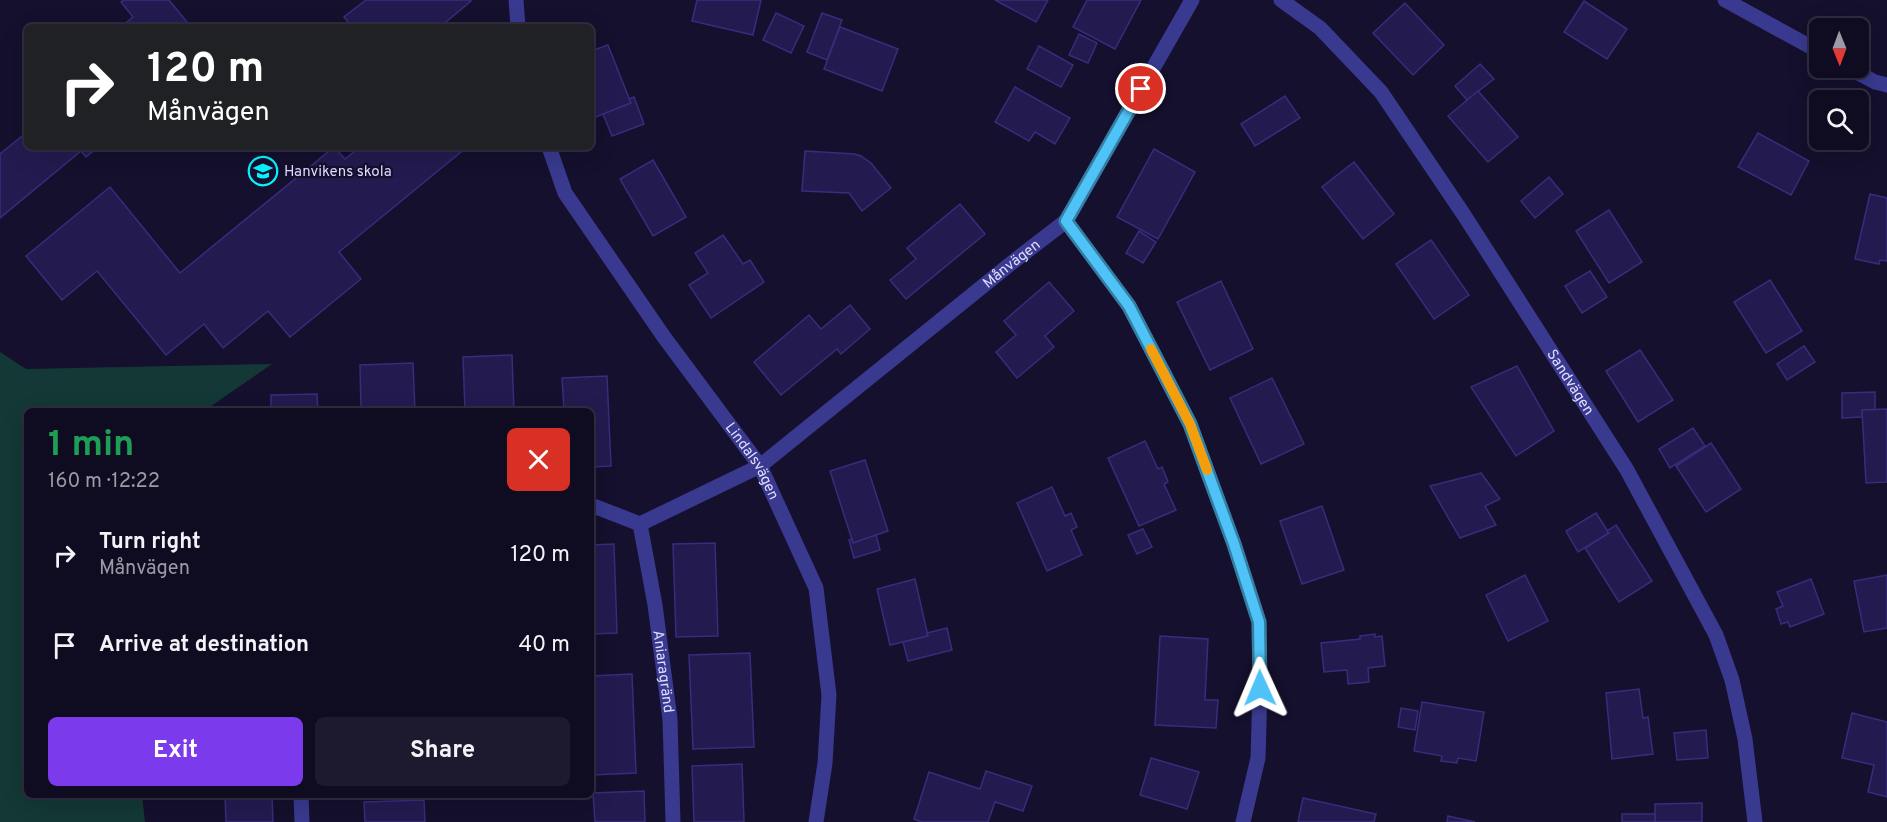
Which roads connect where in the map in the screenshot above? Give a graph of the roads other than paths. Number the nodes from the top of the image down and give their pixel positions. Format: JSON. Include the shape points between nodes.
{"nodes":[{"id":1,"x":516,"y":0,"type":"edge"},
{"id":2,"x":1192,"y":0,"type":"edge"},
{"id":3,"x":1281,"y":0,"type":"edge"},
{"id":4,"x":1725,"y":0,"type":"edge"},
{"id":5,"x":518,"y":24,"type":"edge"},
{"id":6,"x":1809,"y":46,"type":"edge"},
{"id":7,"x":1867,"y":78,"type":"edge"},
{"id":8,"x":1887,"y":85,"type":"edge"},
{"id":9,"x":550,"y":150,"type":"edge"},
{"id":10,"x":1066,"y":221,"type":"junction"},
{"id":11,"x":760,"y":466,"type":"junction"},
{"id":12,"x":594,"y":506,"type":"edge"},
{"id":13,"x":640,"y":524,"type":"junction"},
{"id":14,"x":301,"y":798,"type":"edge"},
{"id":15,"x":302,"y":822,"type":"edge"},
{"id":16,"x":673,"y":822,"type":"edge"},
{"id":17,"x":816,"y":822,"type":"edge"},
{"id":18,"x":1243,"y":822,"type":"edge"},
{"id":19,"x":1755,"y":822,"type":"edge"}],
"edges":[{"from":1,"to":5,"type":"street"},
{"from":2,"to":10,"type":"street","name":"Månvägen"},
{"from":3,"to":19,"type":"street","name":"Sandvägen","via":[[1320,28],[1381,92],[1622,461],[1716,635],[1743,729]]},
{"from":4,"to":6,"type":"street"},
{"from":7,"to":8,"type":"street"},
{"from":9,"to":11,"type":"street","name":"Lindalsvägen","via":[[565,193],[664,337]]},
{"from":10,"to":11,"type":"street","name":"Månvägen"},
{"from":10,"to":18,"type":"street","via":[[1129,306],[1190,424],[1259,622],[1257,758]]},
{"from":11,"to":13,"type":"street"},
{"from":11,"to":17,"type":"street","name":"Lindalsvägen","via":[[816,588],[829,695]]},
{"from":12,"to":13,"type":"street"},
{"from":13,"to":16,"type":"street","name":"Aniaragränd","via":[[670,719]]},
{"from":14,"to":15,"type":"street"}]}
